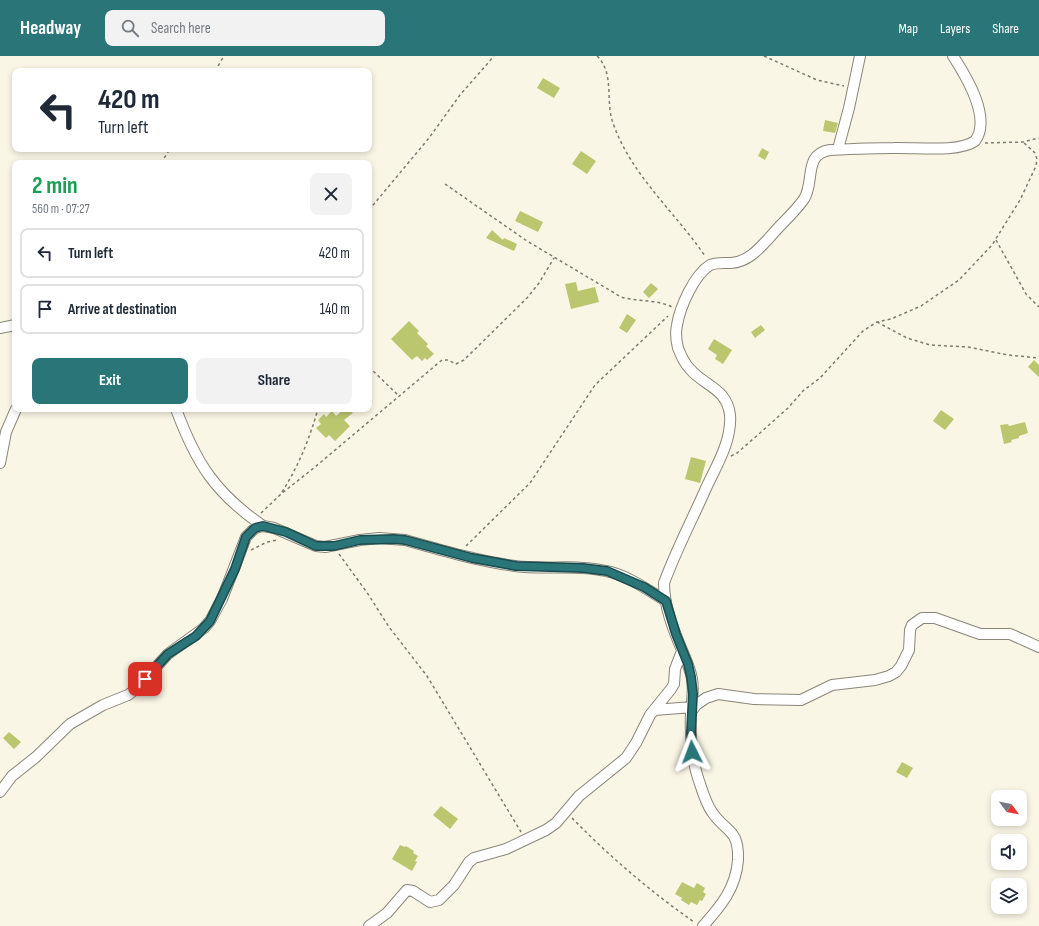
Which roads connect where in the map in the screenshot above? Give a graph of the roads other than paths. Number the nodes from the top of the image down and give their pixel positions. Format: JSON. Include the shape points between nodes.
{"nodes":[{"id":1,"x":860,"y":56,"type":"edge"},
{"id":2,"x":953,"y":56,"type":"edge"},
{"id":3,"x":838,"y":149,"type":"junction"},
{"id":4,"x":12,"y":326,"type":"edge"},
{"id":5,"x":0,"y":328,"type":"edge"},
{"id":6,"x":15,"y":412,"type":"edge"},
{"id":7,"x":177,"y":412,"type":"edge"},
{"id":8,"x":0,"y":463,"type":"edge"},
{"id":9,"x":259,"y":523,"type":"junction"},
{"id":10,"x":664,"y":583,"type":"junction"},
{"id":11,"x":644,"y":587,"type":"junction"},
{"id":12,"x":666,"y":601,"type":"junction"},
{"id":13,"x":1039,"y":646,"type":"edge"},
{"id":14,"x":682,"y":651,"type":"junction"},
{"id":15,"x":691,"y":709,"type":"junction"},
{"id":16,"x":655,"y":710,"type":"junction"},
{"id":17,"x":0,"y":792,"type":"edge"},
{"id":18,"x":699,"y":924,"type":"edge"},
{"id":19,"x":369,"y":926,"type":"edge"}],
"edges":[{"from":1,"to":3,"type":"street"},
{"from":2,"to":3,"type":"street","via":[[976,96],[979,107],[980,132],[971,144],[962,147],[923,149]]},
{"from":3,"to":10,"type":"street","via":[[823,150],[818,154],[812,165],[804,199],[756,252],[740,261],[711,264],[701,274],[685,299],[675,337],[681,357],[690,370],[723,396],[728,406],[730,429],[720,459]]},
{"from":4,"to":5,"type":"street"},
{"from":6,"to":8,"type":"street","via":[[6,432]]},
{"from":7,"to":9,"type":"street","via":[[190,444],[211,480],[232,502]]},
{"from":9,"to":11,"type":"street","via":[[316,546],[334,546],[360,540],[405,540],[516,566],[607,571]]},
{"from":9,"to":17,"type":"street","via":[[246,537],[215,613],[204,628],[168,654],[128,695],[70,724],[36,758],[12,776]]},
{"from":10,"to":11,"type":"street"},
{"from":10,"to":12,"type":"street"},
{"from":11,"to":12,"type":"street"},
{"from":12,"to":14,"type":"street"},
{"from":13,"to":15,"type":"street","via":[[1010,634],[980,634],[940,619],[922,618],[912,625],[909,650],[902,666],[889,676],[832,685],[801,700],[754,699],[718,694],[706,698]]},
{"from":14,"to":15,"type":"street","via":[[691,677]]},
{"from":14,"to":16,"type":"street","via":[[675,669],[674,684]]},
{"from":15,"to":16,"type":"street"},
{"from":15,"to":18,"type":"street","via":[[692,752],[698,780],[711,811],[733,833],[737,854],[733,886],[723,903]]},
{"from":16,"to":19,"type":"street","via":[[626,758],[579,796],[556,823],[506,849],[474,858],[454,885],[436,902],[429,902],[407,890],[387,913]]}]}
